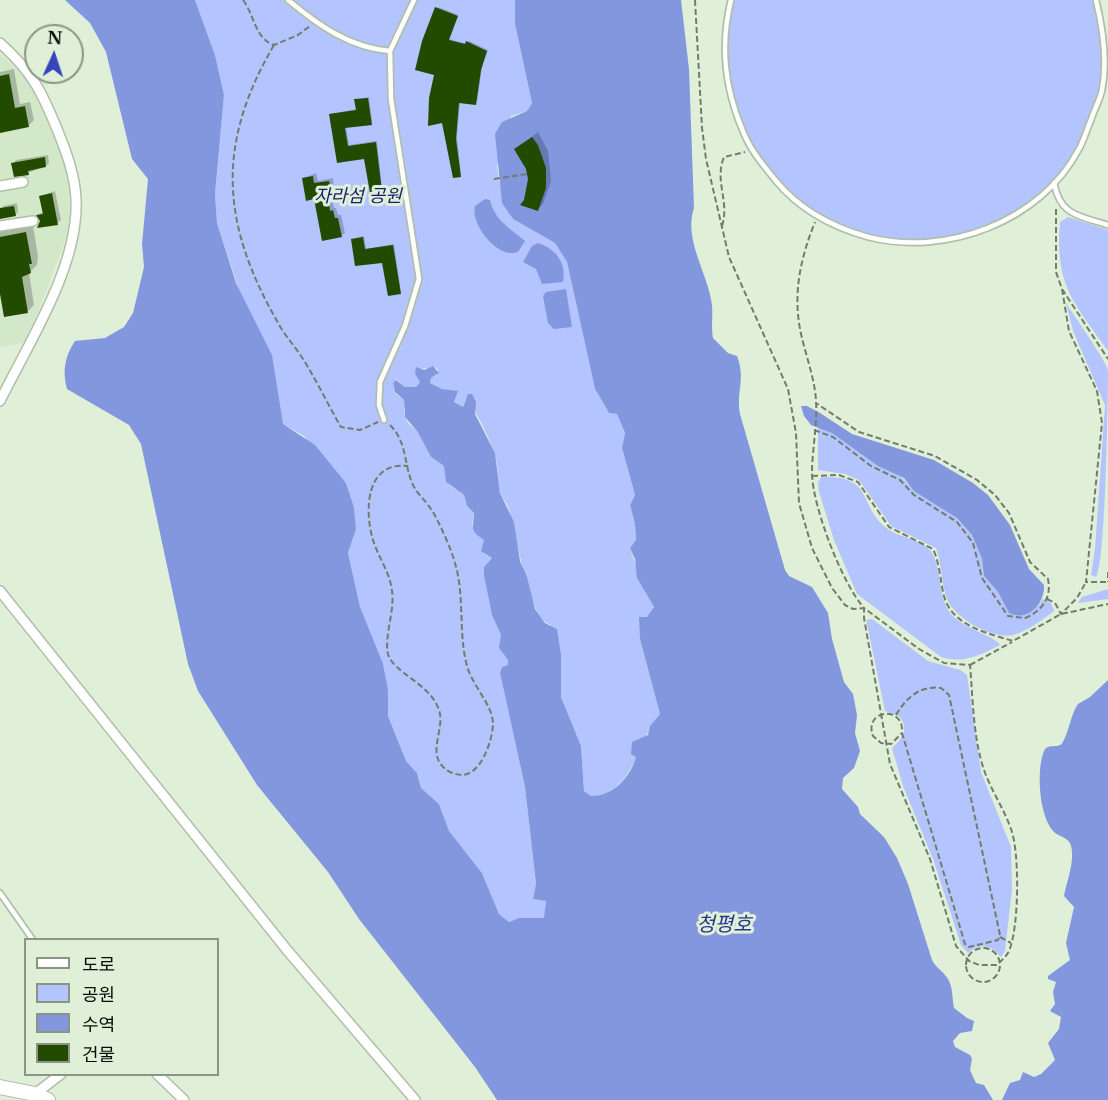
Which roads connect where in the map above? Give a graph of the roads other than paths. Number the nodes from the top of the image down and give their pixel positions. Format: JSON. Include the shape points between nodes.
{"nodes":[{"id":1,"x":288,"y":0,"type":"edge"},
{"id":2,"x":414,"y":0,"type":"edge"},
{"id":3,"x":731,"y":0,"type":"edge"},
{"id":4,"x":1096,"y":0,"type":"edge"},
{"id":5,"x":0,"y":43,"type":"edge"},
{"id":6,"x":390,"y":51,"type":"junction"},
{"id":7,"x":0,"y":174,"type":"edge"},
{"id":8,"x":23,"y":182,"type":"dead end"},
{"id":9,"x":1054,"y":183,"type":"junction"},
{"id":10,"x":1,"y":186,"type":"edge"},
{"id":11,"x":33,"y":221,"type":"dead end"},
{"id":12,"x":1108,"y":225,"type":"edge"},
{"id":13,"x":0,"y":226,"type":"edge"},
{"id":14,"x":0,"y":401,"type":"edge"},
{"id":15,"x":384,"y":420,"type":"road end"},
{"id":16,"x":0,"y":591,"type":"edge"},
{"id":17,"x":0,"y":893,"type":"edge"},
{"id":18,"x":32,"y":938,"type":"edge"},
{"id":19,"x":59,"y":1076,"type":"edge"},
{"id":20,"x":159,"y":1076,"type":"edge"},
{"id":21,"x":0,"y":1087,"type":"edge"},
{"id":22,"x":32,"y":1098,"type":"edge"},
{"id":23,"x":48,"y":1100,"type":"edge"},
{"id":24,"x":184,"y":1100,"type":"edge"},
{"id":25,"x":415,"y":1100,"type":"edge"}],
"edges":[{"from":1,"to":6,"type":"lane","via":[[314,21],[353,43]]},
{"from":2,"to":6,"type":"lane"},
{"from":3,"to":9,"type":"lane","via":[[724,38],[729,98],[751,151],[790,197],[818,217],[849,232],[883,240],[918,243],[955,239],[1018,213]]},
{"from":4,"to":9,"type":"lane","via":[[1105,34],[1102,90],[1079,149]]},
{"from":5,"to":14,"type":"street","via":[[32,74],[43,94],[63,143],[76,200],[75,229],[65,269]]},
{"from":6,"to":15,"type":"lane","via":[[390,99],[419,279],[405,326],[380,382],[379,405]]},
{"from":7,"to":10,"type":"street"},
{"from":8,"to":10,"type":"street"},
{"from":9,"to":12,"type":"lane","via":[[1057,199],[1066,211]]},
{"from":11,"to":13,"type":"street"},
{"from":16,"to":25,"type":"street","via":[[287,950]]},
{"from":17,"to":18,"type":"lane"},
{"from":19,"to":22,"type":"street"},
{"from":20,"to":24,"type":"street"},
{"from":21,"to":22,"type":"main road"},
{"from":22,"to":23,"type":"main road"}]}
